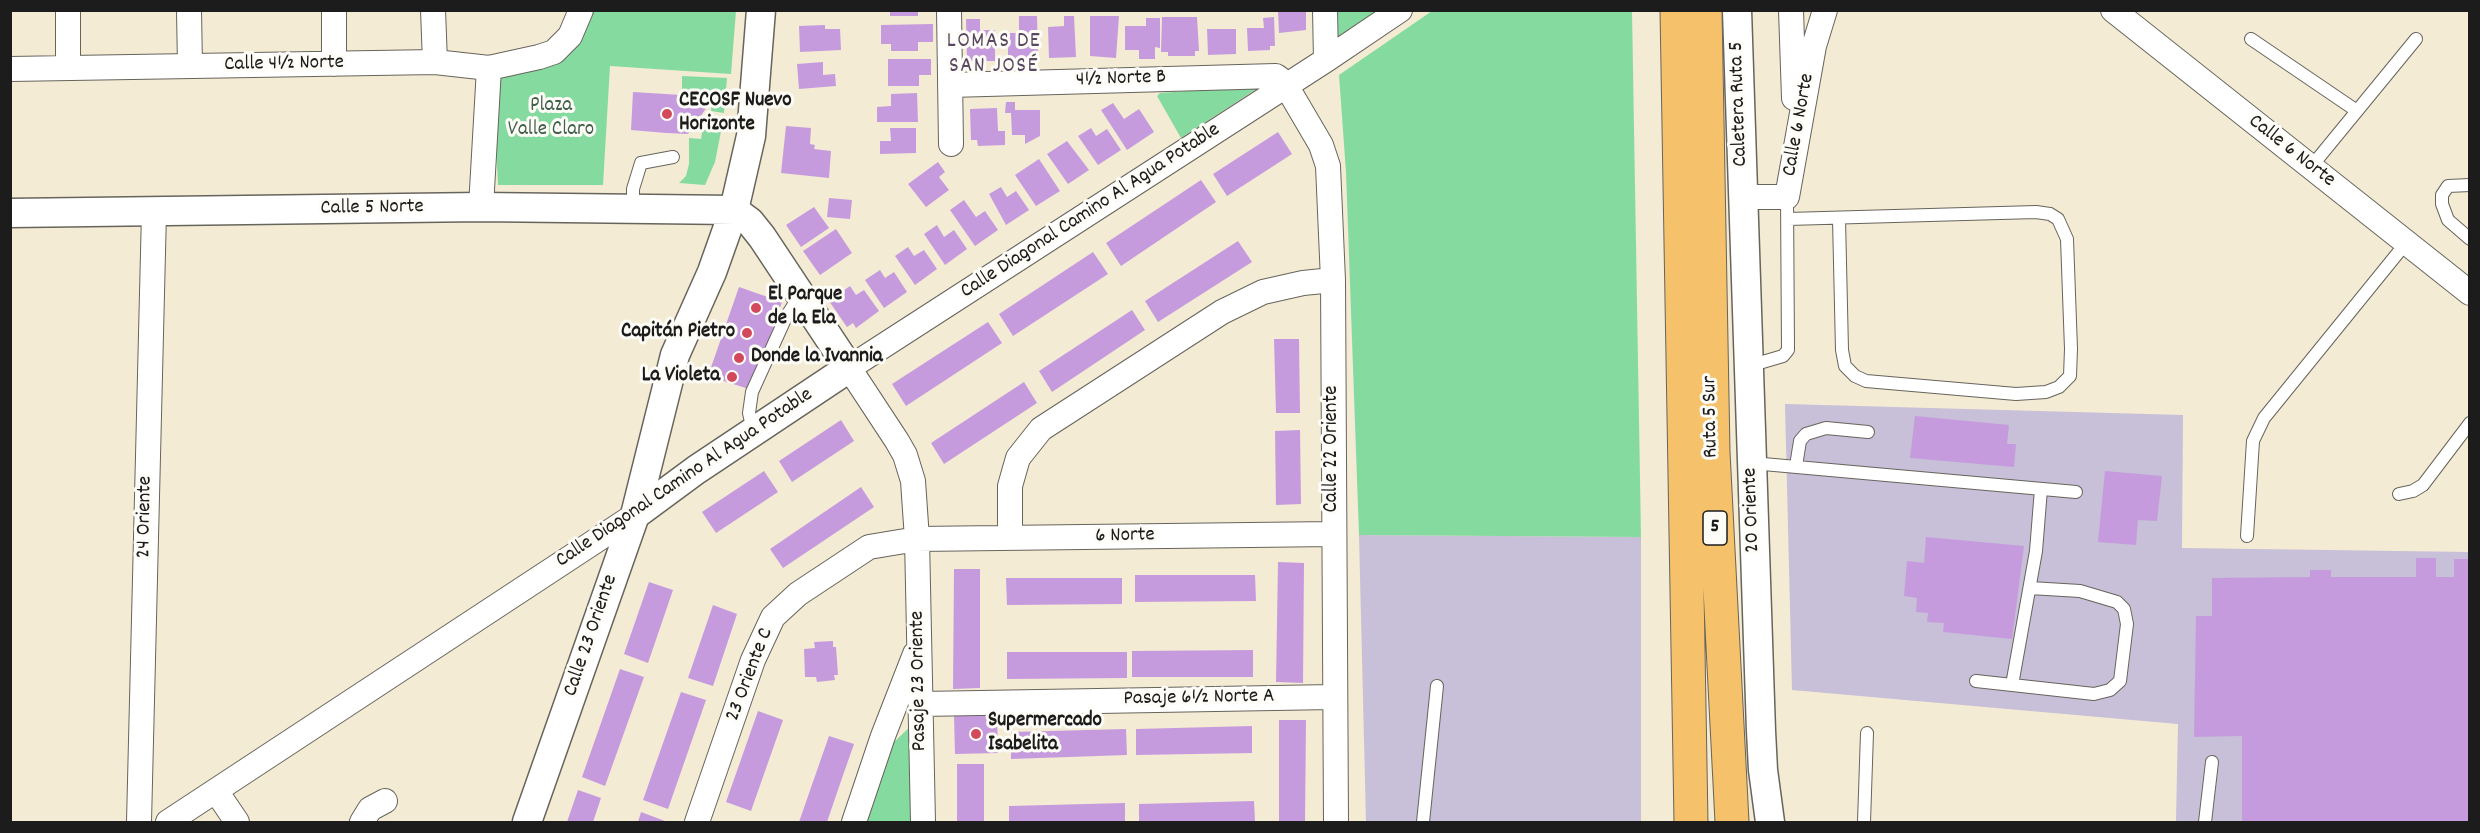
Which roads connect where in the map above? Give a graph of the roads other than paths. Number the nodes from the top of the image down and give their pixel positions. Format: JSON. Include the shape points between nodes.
{"nodes":[{"id":1,"x":68,"y":10,"type":"edge"},
{"id":2,"x":189,"y":10,"type":"edge"},
{"id":3,"x":334,"y":10,"type":"edge"},
{"id":4,"x":433,"y":10,"type":"edge"},
{"id":5,"x":581,"y":10,"type":"edge"},
{"id":6,"x":761,"y":10,"type":"edge"},
{"id":7,"x":949,"y":10,"type":"edge"},
{"id":8,"x":1325,"y":10,"type":"edge"},
{"id":9,"x":1400,"y":10,"type":"edge"},
{"id":10,"x":1677,"y":10,"type":"edge"},
{"id":11,"x":1705,"y":10,"type":"edge"},
{"id":12,"x":1737,"y":10,"type":"edge"},
{"id":13,"x":1791,"y":10,"type":"edge"},
{"id":14,"x":1825,"y":10,"type":"edge"},
{"id":15,"x":2113,"y":10,"type":"edge"},
{"id":16,"x":2252,"y":39,"type":"dead end"},
{"id":17,"x":2416,"y":39,"type":"dead end"},
{"id":18,"x":1326,"y":60,"type":"junction"},
{"id":19,"x":435,"y":62,"type":"junction"},
{"id":20,"x":334,"y":64,"type":"junction"},
{"id":21,"x":190,"y":66,"type":"junction"},
{"id":22,"x":68,"y":68,"type":"junction"},
{"id":23,"x":489,"y":68,"type":"junction"},
{"id":24,"x":10,"y":69,"type":"edge"},
{"id":25,"x":950,"y":85,"type":"junction"},
{"id":26,"x":1287,"y":86,"type":"junction"},
{"id":27,"x":2357,"y":111,"type":"junction"},
{"id":28,"x":951,"y":144,"type":"dead end"},
{"id":29,"x":1796,"y":147,"type":"junction"},
{"id":30,"x":673,"y":157,"type":"dead end"},
{"id":31,"x":2311,"y":168,"type":"junction"},
{"id":32,"x":2469,"y":185,"type":"edge"},
{"id":33,"x":1742,"y":197,"type":"junction"},
{"id":34,"x":481,"y":207,"type":"junction"},
{"id":35,"x":633,"y":208,"type":"junction"},
{"id":36,"x":1787,"y":208,"type":"junction"},
{"id":37,"x":734,"y":210,"type":"junction"},
{"id":38,"x":154,"y":212,"type":"junction"},
{"id":39,"x":10,"y":213,"type":"edge"},
{"id":40,"x":1839,"y":219,"type":"junction"},
{"id":41,"x":2469,"y":239,"type":"edge"},
{"id":42,"x":2406,"y":243,"type":"junction"},
{"id":43,"x":1333,"y":280,"type":"junction"},
{"id":44,"x":2469,"y":294,"type":"edge"},
{"id":45,"x":800,"y":295,"type":"junction"},
{"id":46,"x":1749,"y":366,"type":"junction"},
{"id":47,"x":849,"y":368,"type":"junction"},
{"id":48,"x":2469,"y":423,"type":"edge"},
{"id":49,"x":1868,"y":432,"type":"dead end"},
{"id":50,"x":753,"y":433,"type":"junction"},
{"id":51,"x":652,"y":448,"type":"junction"},
{"id":52,"x":1752,"y":463,"type":"junction"},
{"id":53,"x":1796,"y":466,"type":"junction"},
{"id":54,"x":696,"y":470,"type":"junction"},
{"id":55,"x":2041,"y":489,"type":"junction"},
{"id":56,"x":2076,"y":492,"type":"dead end"},
{"id":57,"x":2399,"y":494,"type":"dead end"},
{"id":58,"x":634,"y":515,"type":"junction"},
{"id":59,"x":1333,"y":534,"type":"junction"},
{"id":60,"x":2247,"y":536,"type":"dead end"},
{"id":61,"x":1010,"y":538,"type":"junction"},
{"id":62,"x":917,"y":539,"type":"junction"},
{"id":63,"x":2030,"y":588,"type":"junction"},
{"id":64,"x":919,"y":646,"type":"junction"},
{"id":65,"x":1976,"y":681,"type":"dead end"},
{"id":66,"x":2012,"y":685,"type":"junction"},
{"id":67,"x":1437,"y":686,"type":"dead end"},
{"id":68,"x":1333,"y":697,"type":"junction"},
{"id":69,"x":921,"y":704,"type":"junction"},
{"id":70,"x":1867,"y":733,"type":"dead end"},
{"id":71,"x":2212,"y":762,"type":"dead end"},
{"id":72,"x":216,"y":791,"type":"junction"},
{"id":73,"x":385,"y":801,"type":"dead end"},
{"id":74,"x":139,"y":822,"type":"edge"},
{"id":75,"x":168,"y":822,"type":"edge"},
{"id":76,"x":237,"y":822,"type":"edge"},
{"id":77,"x":362,"y":822,"type":"edge"},
{"id":78,"x":527,"y":822,"type":"edge"},
{"id":79,"x":697,"y":822,"type":"edge"},
{"id":80,"x":854,"y":822,"type":"edge"},
{"id":81,"x":923,"y":822,"type":"edge"},
{"id":82,"x":1336,"y":822,"type":"edge"},
{"id":83,"x":1423,"y":822,"type":"edge"},
{"id":84,"x":1691,"y":822,"type":"edge"},
{"id":85,"x":1732,"y":822,"type":"edge"},
{"id":86,"x":1770,"y":822,"type":"edge"},
{"id":87,"x":1864,"y":822,"type":"edge"},
{"id":88,"x":2205,"y":822,"type":"edge"}],
"edges":[{"from":1,"to":22,"type":"street"},
{"from":2,"to":21,"type":"street"},
{"from":3,"to":20,"type":"street"},
{"from":4,"to":19,"type":"street"},
{"from":5,"to":23,"type":"street","name":"Calle 4½ Norte","via":[[570,36],[554,51]]},
{"from":6,"to":37,"type":"street","name":"Calle 23 Oriente","via":[[751,136]]},
{"from":7,"to":25,"type":"street"},
{"from":8,"to":18,"type":"street"},
{"from":9,"to":18,"type":"street","name":"Calle Diagonal Camino Al Agua Potable"},
{"from":10,"to":84,"type":"highway","name":"Ruta 5 Sur","number":"5"},
{"from":11,"to":85,"type":"highway","name":"Ruta 5 Sur","number":"5","via":[[1713,452]]},
{"from":12,"to":33,"type":"street","name":"Caletera Ruta 5"},
{"from":13,"to":29,"type":"street"},
{"from":14,"to":29,"type":"street","name":"Calle 6 Norte","via":[[1814,46]]},
{"from":15,"to":31,"type":"street","name":"Calle 6 Norte"},
{"from":16,"to":27,"type":"lane"},
{"from":17,"to":27,"type":"lane"},
{"from":18,"to":26,"type":"street","name":"Calle Diagonal Camino Al Agua Potable"},
{"from":19,"to":20,"type":"street","name":"Calle 4½ Norte"},
{"from":19,"to":23,"type":"street","name":"Calle 4½ Norte"},
{"from":20,"to":21,"type":"street","name":"Calle 4½ Norte"},
{"from":21,"to":22,"type":"street","name":"Calle 4½ Norte"},
{"from":22,"to":24,"type":"street","name":"Calle 4½ Norte"},
{"from":23,"to":34,"type":"street"},
{"from":25,"to":26,"type":"street","name":"4½ Norte B","via":[[1270,75]]},
{"from":25,"to":28,"type":"street"},
{"from":26,"to":43,"type":"street","name":"Calle 22 Oriente","via":[[1326,156]]},
{"from":26,"to":47,"type":"street","name":"Calle Diagonal Camino Al Agua Potable"},
{"from":27,"to":31,"type":"lane"},
{"from":29,"to":36,"type":"street","name":"Calle 6 Norte"},
{"from":30,"to":35,"type":"lane","via":[[641,163],[633,189]]},
{"from":31,"to":42,"type":"street","name":"Calle 6 Norte"},
{"from":32,"to":41,"type":"lane","via":[[2448,186],[2442,195],[2448,220]]},
{"from":33,"to":36,"type":"street","name":"Calle 6 Norte"},
{"from":33,"to":46,"type":"street","name":"20 Oriente"},
{"from":34,"to":35,"type":"street","name":"Calle 5 Norte"},
{"from":34,"to":38,"type":"street","name":"Calle 5 Norte"},
{"from":35,"to":37,"type":"street","name":"Calle 5 Norte"},
{"from":36,"to":40,"type":"lane"},
{"from":36,"to":46,"type":"lane","via":[[1788,350],[1783,356]]},
{"from":37,"to":45,"type":"street","via":[[756,230]]},
{"from":37,"to":51,"type":"street","name":"Calle 23 Oriente","via":[[675,355]]},
{"from":38,"to":39,"type":"street","name":"Calle 5 Norte"},
{"from":38,"to":74,"type":"street","name":"24 Oriente"},
{"from":40,"to":40,"type":"lane","via":[[2036,212],[2058,219],[2067,239],[2070,376],[2059,387],[2046,392],[2016,394],[1866,381],[1855,376],[1845,366],[1842,350]]},
{"from":42,"to":44,"type":"street","name":"Calle 6 Norte"},
{"from":42,"to":60,"type":"lane","via":[[2264,418],[2253,441]]},
{"from":43,"to":59,"type":"street","name":"Calle 22 Oriente"},
{"from":43,"to":61,"type":"street","via":[[1263,292],[1222,312],[1041,429],[1018,458],[1010,486]]},
{"from":45,"to":47,"type":"street"},
{"from":45,"to":50,"type":"lane","via":[[752,392],[749,413]]},
{"from":46,"to":52,"type":"street","name":"20 Oriente"},
{"from":47,"to":50,"type":"street","name":"Calle Diagonal Camino Al Agua Potable"},
{"from":47,"to":62,"type":"street","via":[[908,462],[915,492]]},
{"from":48,"to":57,"type":"lane","via":[[2423,484]]},
{"from":49,"to":53,"type":"lane","via":[[1826,428],[1806,434],[1800,441]]},
{"from":50,"to":54,"type":"street","name":"Calle Diagonal Camino Al Agua Potable"},
{"from":51,"to":54,"type":"street","via":[[670,466]]},
{"from":51,"to":58,"type":"street","name":"Calle 23 Oriente"},
{"from":52,"to":53,"type":"lane"},
{"from":52,"to":86,"type":"street","name":"20 Oriente","via":[[1761,740]]},
{"from":53,"to":55,"type":"lane"},
{"from":54,"to":58,"type":"street","name":"Calle Diagonal Camino Al Agua Potable"},
{"from":55,"to":56,"type":"lane"},
{"from":55,"to":63,"type":"lane"},
{"from":58,"to":72,"type":"street","name":"Calle Diagonal Camino Al Agua Potable"},
{"from":58,"to":78,"type":"street","name":"Calle 23 Oriente"},
{"from":59,"to":61,"type":"street","name":"6 Norte"},
{"from":59,"to":68,"type":"street","name":"Calle 22 Oriente"},
{"from":61,"to":62,"type":"street","name":"6 Norte"},
{"from":62,"to":64,"type":"street","name":"Pasaje 23 Oriente"},
{"from":62,"to":79,"type":"street","name":"23 Oriente C","via":[[869,547],[798,594],[773,617],[753,660]]},
{"from":63,"to":66,"type":"lane"},
{"from":63,"to":66,"type":"lane","via":[[2080,591],[2117,602],[2124,609],[2127,624],[2124,662],[2120,681],[2110,690],[2094,694]]},
{"from":64,"to":69,"type":"street","name":"Pasaje 23 Oriente"},
{"from":64,"to":80,"type":"street"},
{"from":65,"to":66,"type":"lane"},
{"from":67,"to":83,"type":"lane"},
{"from":68,"to":69,"type":"street","name":"Pasaje 6½ Norte A"},
{"from":68,"to":82,"type":"street","name":"Calle 22 Oriente"},
{"from":69,"to":81,"type":"street","name":"Pasaje 23 Oriente"},
{"from":70,"to":87,"type":"lane"},
{"from":71,"to":88,"type":"lane"},
{"from":72,"to":75,"type":"street","name":"Calle Diagonal Camino Al Agua Potable"},
{"from":72,"to":76,"type":"street"},
{"from":73,"to":77,"type":"street","via":[[370,809]]}]}
